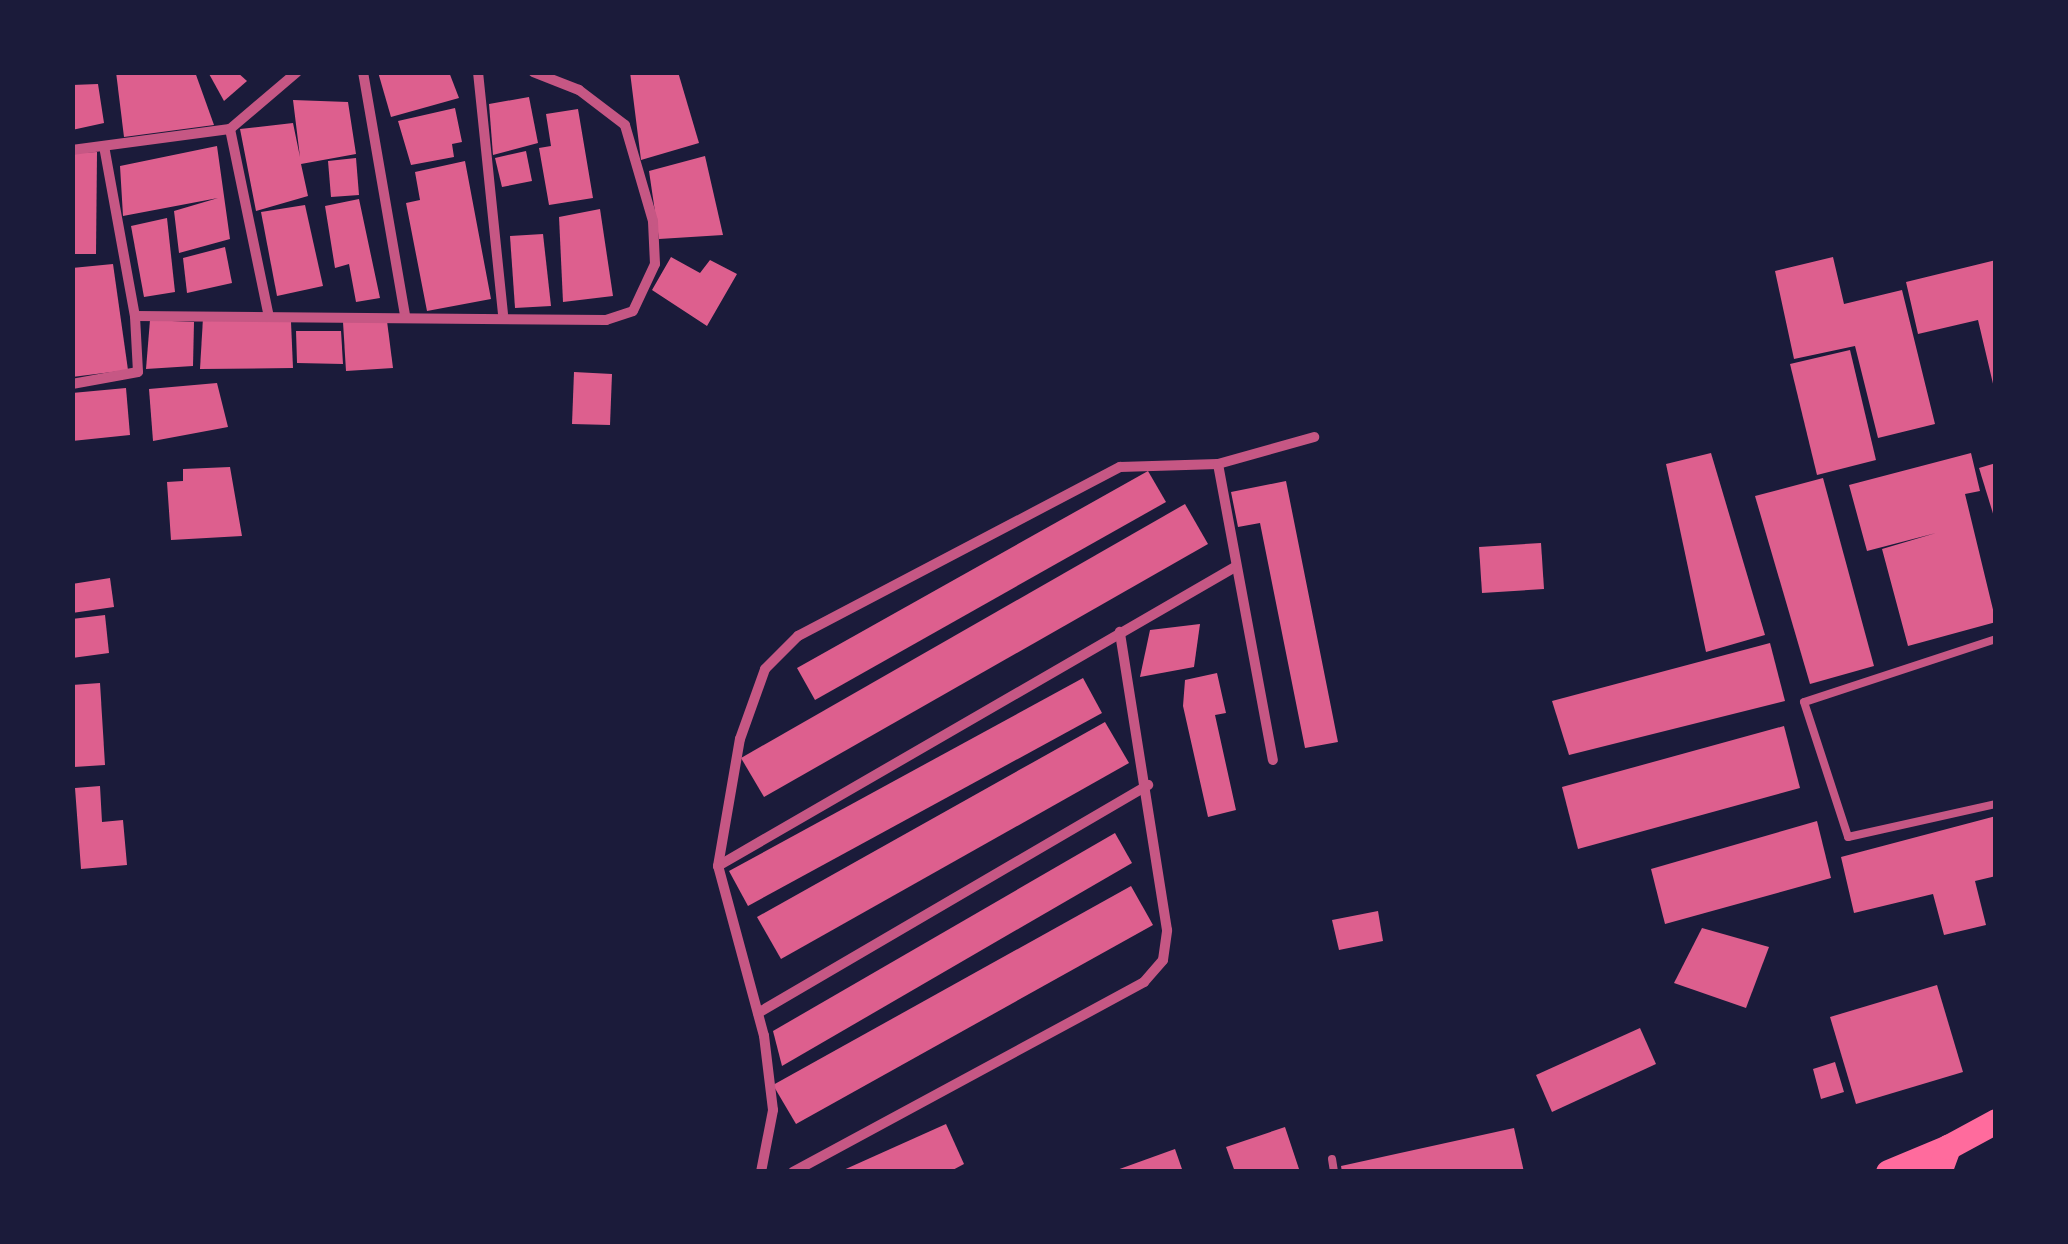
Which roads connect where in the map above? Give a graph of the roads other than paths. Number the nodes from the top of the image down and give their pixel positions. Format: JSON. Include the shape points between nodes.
{"nodes":[{"id":1,"x":297,"y":72,"type":"edge"},
{"id":2,"x":364,"y":72,"type":"edge"},
{"id":3,"x":478,"y":72,"type":"edge"},
{"id":4,"x":534,"y":72,"type":"edge"},
{"id":5,"x":230,"y":130,"type":"junction"},
{"id":6,"x":104,"y":146,"type":"junction"},
{"id":7,"x":72,"y":150,"type":"edge"},
{"id":8,"x":268,"y":313,"type":"junction"},
{"id":9,"x":503,"y":314,"type":"junction"},
{"id":10,"x":405,"y":315,"type":"junction"},
{"id":11,"x":135,"y":316,"type":"junction"},
{"id":12,"x":72,"y":384,"type":"edge"},
{"id":13,"x":1314,"y":437,"type":"dead end"},
{"id":14,"x":1218,"y":464,"type":"junction"},
{"id":15,"x":1236,"y":567,"type":"junction"},
{"id":16,"x":1120,"y":632,"type":"junction"},
{"id":17,"x":1996,"y":639,"type":"edge"},
{"id":18,"x":1272,"y":760,"type":"dead end"},
{"id":19,"x":1148,"y":785,"type":"junction"},
{"id":20,"x":1996,"y":804,"type":"edge"},
{"id":21,"x":718,"y":866,"type":"junction"},
{"id":22,"x":758,"y":1013,"type":"junction"},
{"id":23,"x":1996,"y":1122,"type":"edge"},
{"id":24,"x":1332,"y":1158,"type":"dead end"},
{"id":25,"x":1943,"y":1159,"type":"edge"},
{"id":26,"x":761,"y":1172,"type":"edge"},
{"id":27,"x":793,"y":1172,"type":"edge"},
{"id":28,"x":1334,"y":1172,"type":"edge"},
{"id":29,"x":1888,"y":1172,"type":"edge"}],
"edges":[{"from":1,"to":5,"type":"street"},
{"from":2,"to":10,"type":"street"},
{"from":3,"to":9,"type":"street"},
{"from":4,"to":9,"type":"street","via":[[579,90],[625,126],[653,220],[655,264],[633,311],[606,320]]},
{"from":5,"to":6,"type":"street"},
{"from":5,"to":8,"type":"street"},
{"from":6,"to":7,"type":"street"},
{"from":6,"to":11,"type":"street"},
{"from":8,"to":10,"type":"street"},
{"from":8,"to":11,"type":"street"},
{"from":9,"to":10,"type":"street"},
{"from":11,"to":12,"type":"street","via":[[138,372]]},
{"from":13,"to":14,"type":"street"},
{"from":14,"to":15,"type":"street"},
{"from":14,"to":21,"type":"street","via":[[1120,467],[798,636],[765,668],[740,739]]},
{"from":15,"to":16,"type":"street"},
{"from":15,"to":18,"type":"street"},
{"from":16,"to":19,"type":"street"},
{"from":16,"to":21,"type":"street"},
{"from":17,"to":20,"type":"lane","via":[[1804,702],[1848,837]]},
{"from":19,"to":22,"type":"street"},
{"from":19,"to":27,"type":"street","via":[[1168,930],[1154,972]]},
{"from":21,"to":22,"type":"street"},
{"from":22,"to":26,"type":"street","via":[[773,1110]]},
{"from":23,"to":25,"type":"main road"},
{"from":24,"to":28,"type":"lane"},
{"from":25,"to":29,"type":"main road"}]}
